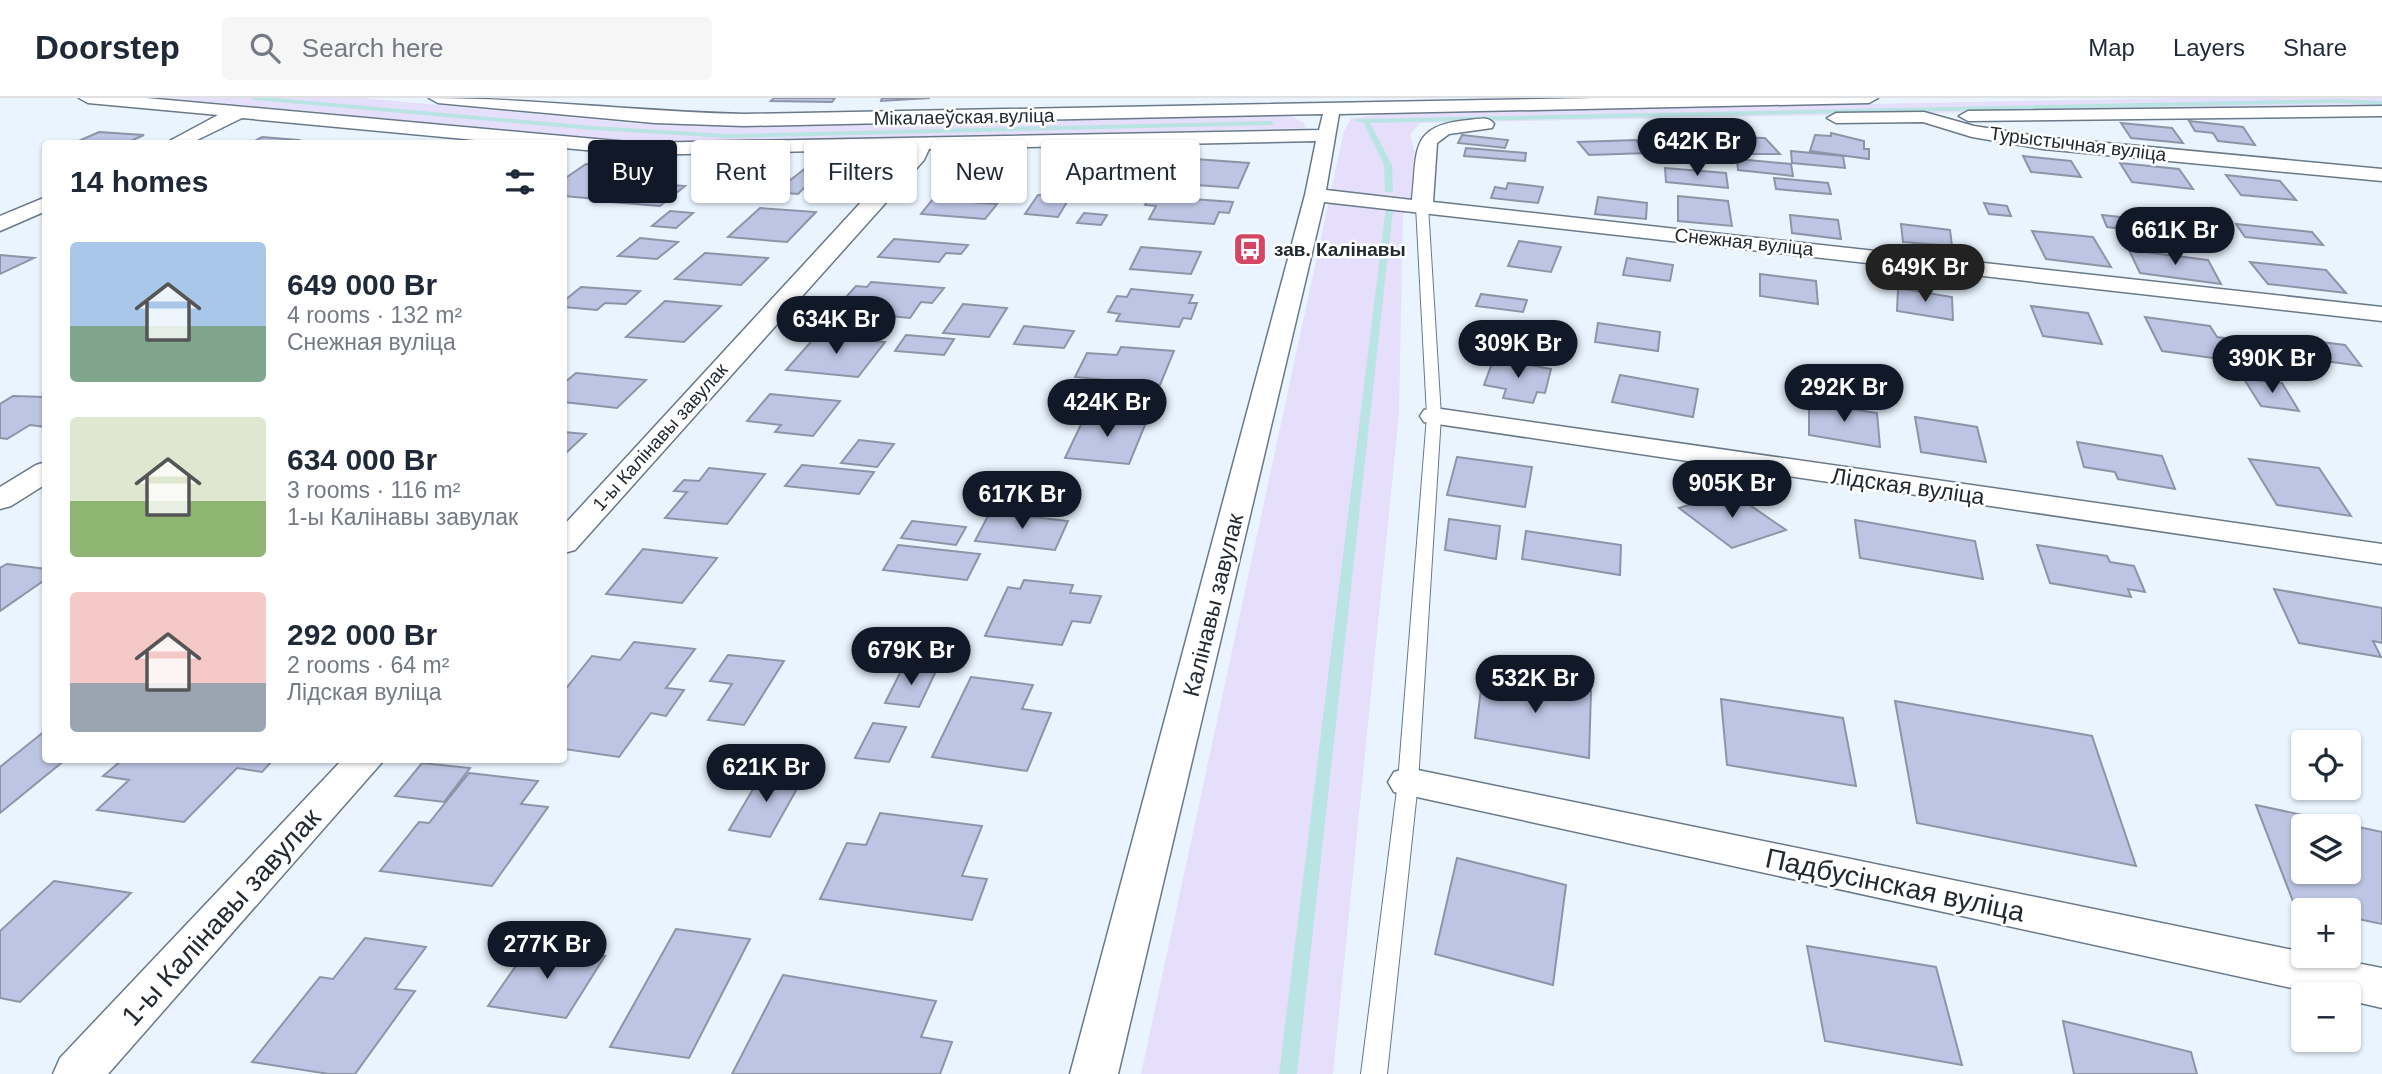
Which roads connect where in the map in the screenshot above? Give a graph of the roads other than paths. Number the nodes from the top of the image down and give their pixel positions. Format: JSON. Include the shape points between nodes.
{"nodes":[{"id":1,"x":88,"y":98,"type":"edge"},
{"id":2,"x":438,"y":98,"type":"edge"},
{"id":3,"x":1869,"y":98,"type":"edge"},
{"id":4,"x":1072,"y":107,"type":"edge"},
{"id":5,"x":2382,"y":111,"type":"edge"},
{"id":6,"x":240,"y":112,"type":"junction"},
{"id":7,"x":1924,"y":117,"type":"junction"},
{"id":8,"x":1814,"y":119,"type":"dead end"},
{"id":9,"x":1705,"y":121,"type":"dead end"},
{"id":10,"x":1329,"y":122,"type":"junction"},
{"id":11,"x":181,"y":140,"type":"edge"},
{"id":12,"x":524,"y":140,"type":"edge"},
{"id":13,"x":922,"y":143,"type":"junction"},
{"id":14,"x":567,"y":144,"type":"edge"},
{"id":15,"x":2382,"y":175,"type":"edge"},
{"id":16,"x":1315,"y":195,"type":"junction"},
{"id":17,"x":42,"y":206,"type":"edge"},
{"id":18,"x":1422,"y":206,"type":"junction"},
{"id":19,"x":0,"y":224,"type":"edge"},
{"id":20,"x":2382,"y":314,"type":"edge"},
{"id":21,"x":1434,"y":416,"type":"junction"},
{"id":22,"x":42,"y":474,"type":"edge"},
{"id":23,"x":0,"y":500,"type":"edge"},
{"id":24,"x":567,"y":540,"type":"edge"},
{"id":25,"x":2382,"y":554,"type":"edge"},
{"id":26,"x":362,"y":763,"type":"edge"},
{"id":27,"x":1408,"y":782,"type":"junction"},
{"id":28,"x":2382,"y":988,"type":"edge"},
{"id":29,"x":77,"y":1074,"type":"edge"},
{"id":30,"x":1094,"y":1074,"type":"edge"},
{"id":31,"x":1374,"y":1074,"type":"edge"}],
"edges":[{"from":1,"to":6,"type":"street"},
{"from":2,"to":4,"type":"street","name":"Мікалаеўская вуліца","via":[[697,120]]},
{"from":3,"to":10,"type":"street","name":"Мікалаеўская вуліца"},
{"from":4,"to":10,"type":"street","name":"Мікалаеўская вуліца"},
{"from":5,"to":7,"type":"street"},
{"from":6,"to":11,"type":"street"},
{"from":6,"to":12,"type":"street"},
{"from":7,"to":8,"type":"street","name":"Турыстычная вуліца"},
{"from":7,"to":15,"type":"street","name":"Турыстычная вуліца","via":[[2043,143]]},
{"from":9,"to":18,"type":"street","via":[[1483,124],[1442,130],[1424,143],[1427,171]]},
{"from":10,"to":13,"type":"street"},
{"from":10,"to":16,"type":"street","name":"Калінавы завулак"},
{"from":13,"to":14,"type":"street","via":[[639,149]]},
{"from":13,"to":24,"type":"street","name":"1-ы Калінавы завулак","via":[[917,156]]},
{"from":16,"to":18,"type":"street","name":"Снежная вуліца"},
{"from":16,"to":30,"type":"street","name":"Калінавы завулак"},
{"from":17,"to":19,"type":"street"},
{"from":18,"to":20,"type":"street","name":"Снежная вуліца"},
{"from":18,"to":21,"type":"lane"},
{"from":21,"to":25,"type":"street","name":"Лідская вуліца"},
{"from":21,"to":27,"type":"lane"},
{"from":22,"to":23,"type":"street"},
{"from":26,"to":29,"type":"street","name":"1-ы Калінавы завулак"},
{"from":27,"to":28,"type":"street","name":"Падбусінская вуліца"},
{"from":27,"to":31,"type":"lane"}]}
